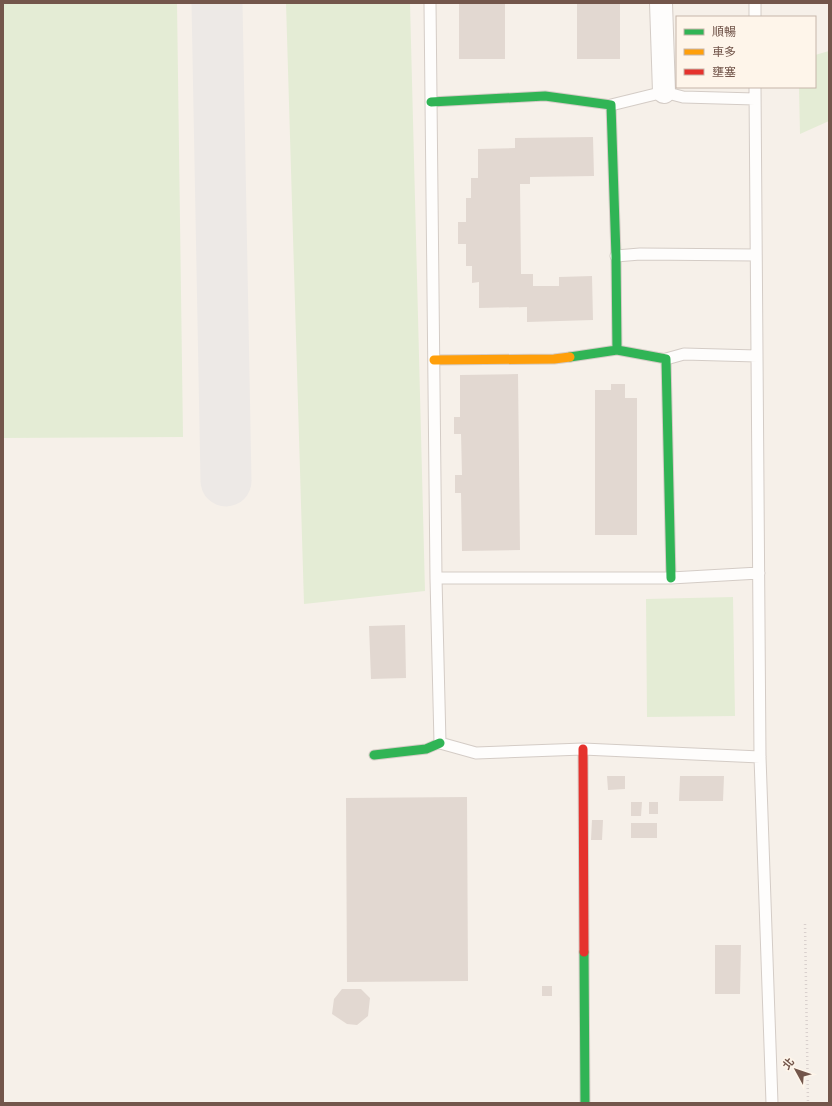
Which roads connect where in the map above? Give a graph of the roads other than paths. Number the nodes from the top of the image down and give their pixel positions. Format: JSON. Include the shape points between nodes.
{"nodes":[{"id":1,"x":430,"y":3,"type":"edge"},
{"id":2,"x":661,"y":3,"type":"edge"},
{"id":3,"x":756,"y":3,"type":"edge"},
{"id":4,"x":755,"y":16,"type":"edge"},
{"id":5,"x":755,"y":88,"type":"edge"},
{"id":6,"x":664,"y":92,"type":"junction"},
{"id":7,"x":755,"y":99,"type":"junction"},
{"id":8,"x":431,"y":102,"type":"junction"},
{"id":9,"x":611,"y":105,"type":"junction"},
{"id":10,"x":756,"y":255,"type":"junction"},
{"id":11,"x":616,"y":256,"type":"junction"},
{"id":12,"x":617,"y":350,"type":"junction"},
{"id":13,"x":757,"y":356,"type":"junction"},
{"id":14,"x":666,"y":359,"type":"junction"},
{"id":15,"x":434,"y":360,"type":"junction"},
{"id":16,"x":759,"y":573,"type":"junction"},
{"id":17,"x":436,"y":578,"type":"junction"},
{"id":18,"x":671,"y":578,"type":"junction"},
{"id":19,"x":440,"y":743,"type":"junction"},
{"id":20,"x":583,"y":748,"type":"junction"},
{"id":21,"x":374,"y":755,"type":"dead end"},
{"id":22,"x":760,"y":757,"type":"junction"},
{"id":23,"x":585,"y":1103,"type":"edge"},
{"id":24,"x":772,"y":1103,"type":"edge"}],
"edges":[{"from":1,"to":8,"type":"lane"},
{"from":2,"to":6,"type":"street"},
{"from":3,"to":4,"type":"lane"},
{"from":5,"to":7,"type":"lane"},
{"from":6,"to":7,"type":"lane","via":[[683,97]]},
{"from":6,"to":9,"type":"lane"},
{"from":7,"to":10,"type":"lane"},
{"from":8,"to":9,"type":"street","via":[[545,96]]},
{"from":8,"to":15,"type":"lane"},
{"from":9,"to":11,"type":"street"},
{"from":10,"to":11,"type":"lane"},
{"from":10,"to":13,"type":"lane"},
{"from":11,"to":12,"type":"street"},
{"from":12,"to":14,"type":"street"},
{"from":12,"to":15,"type":"street","via":[[554,359]]},
{"from":13,"to":14,"type":"lane","via":[[684,354]]},
{"from":13,"to":16,"type":"lane"},
{"from":14,"to":18,"type":"street"},
{"from":15,"to":17,"type":"lane"},
{"from":16,"to":18,"type":"lane"},
{"from":16,"to":22,"type":"lane"},
{"from":17,"to":18,"type":"lane"},
{"from":17,"to":19,"type":"lane"},
{"from":19,"to":20,"type":"lane","via":[[476,753]]},
{"from":19,"to":21,"type":"street","via":[[426,749]]},
{"from":20,"to":22,"type":"lane"},
{"from":20,"to":23,"type":"street"},
{"from":22,"to":24,"type":"lane"}]}
